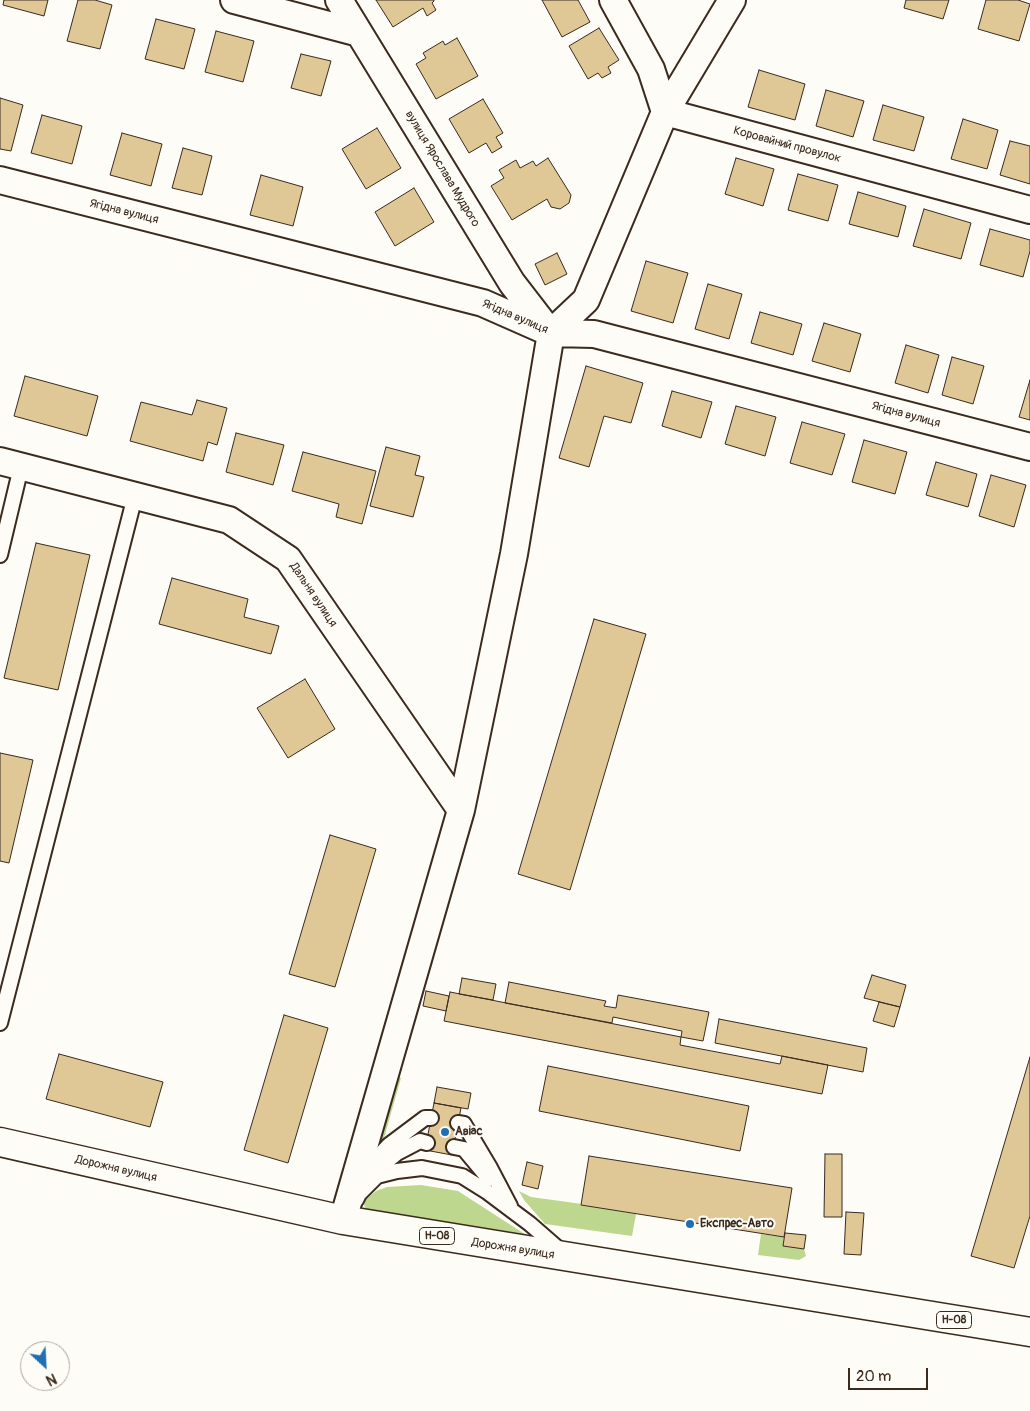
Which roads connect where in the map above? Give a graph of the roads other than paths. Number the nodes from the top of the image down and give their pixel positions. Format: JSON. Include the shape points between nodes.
{"nodes":[{"id":1,"x":234,"y":0,"type":"edge"},
{"id":2,"x":339,"y":0,"type":"edge"},
{"id":3,"x":613,"y":0,"type":"edge"},
{"id":4,"x":732,"y":0,"type":"edge"},
{"id":5,"x":359,"y":33,"type":"junction"},
{"id":6,"x":665,"y":112,"type":"junction"},
{"id":7,"x":0,"y":180,"type":"edge"},
{"id":8,"x":1030,"y":210,"type":"edge"},
{"id":9,"x":551,"y":333,"type":"junction"},
{"id":10,"x":1030,"y":447,"type":"edge"},
{"id":11,"x":10,"y":464,"type":"edge"},
{"id":12,"x":135,"y":496,"type":"junction"},
{"id":13,"x":0,"y":555,"type":"edge"},
{"id":14,"x":461,"y":810,"type":"junction"},
{"id":15,"x":0,"y":1023,"type":"edge"},
{"id":16,"x":431,"y":1118,"type":"dead end"},
{"id":17,"x":458,"y":1123,"type":"dead end"},
{"id":18,"x":0,"y":1142,"type":"edge"},
{"id":19,"x":427,"y":1143,"type":"dead end"},
{"id":20,"x":454,"y":1147,"type":"dead end"},
{"id":21,"x":359,"y":1194,"type":"junction"},
{"id":22,"x":512,"y":1211,"type":"junction"},
{"id":23,"x":343,"y":1220,"type":"junction"},
{"id":24,"x":570,"y":1258,"type":"junction"},
{"id":25,"x":1030,"y":1332,"type":"edge"}],
"edges":[{"from":1,"to":5,"type":"street"},
{"from":2,"to":5,"type":"street","name":"вулиця Ярослава Мудрого"},
{"from":3,"to":6,"type":"street","via":[[651,69]]},
{"from":4,"to":6,"type":"street"},
{"from":5,"to":9,"type":"street","name":"вулиця Ярослава Мудрого","via":[[512,284]]},
{"from":6,"to":8,"type":"street","name":"Коровайний провулок"},
{"from":6,"to":9,"type":"street","via":[[586,300]]},
{"from":7,"to":9,"type":"street","name":"Ягідна вулиця","via":[[483,303]]},
{"from":9,"to":10,"type":"street","name":"Ягідна вулиця","via":[[594,334]]},
{"from":9,"to":14,"type":"street","via":[[514,554]]},
{"from":11,"to":12,"type":"street","name":"Дальня вулиця"},
{"from":11,"to":13,"type":"lane"},
{"from":12,"to":14,"type":"street","name":"Дальня вулиця","via":[[229,520],[288,559]]},
{"from":12,"to":15,"type":"lane"},
{"from":14,"to":23,"type":"street"},
{"from":16,"to":21,"type":"lane","via":[[425,1118],[373,1162]]},
{"from":17,"to":22,"type":"lane","via":[[464,1124],[490,1166]]},
{"from":18,"to":23,"type":"main road","name":"Дорожня вулиця","number":"Н-08"},
{"from":19,"to":21,"type":"lane","via":[[420,1141],[397,1153],[376,1169]]},
{"from":20,"to":22,"type":"lane","via":[[464,1149]]},
{"from":21,"to":22,"type":"lane","via":[[377,1176],[422,1168],[462,1176]]},
{"from":21,"to":23,"type":"lane"},
{"from":22,"to":24,"type":"lane"},
{"from":23,"to":24,"type":"main road","name":"Дорожня вулиця","number":"Н-08"},
{"from":24,"to":25,"type":"main road","name":"Дорожня вулиця","number":"Н-08"}]}
